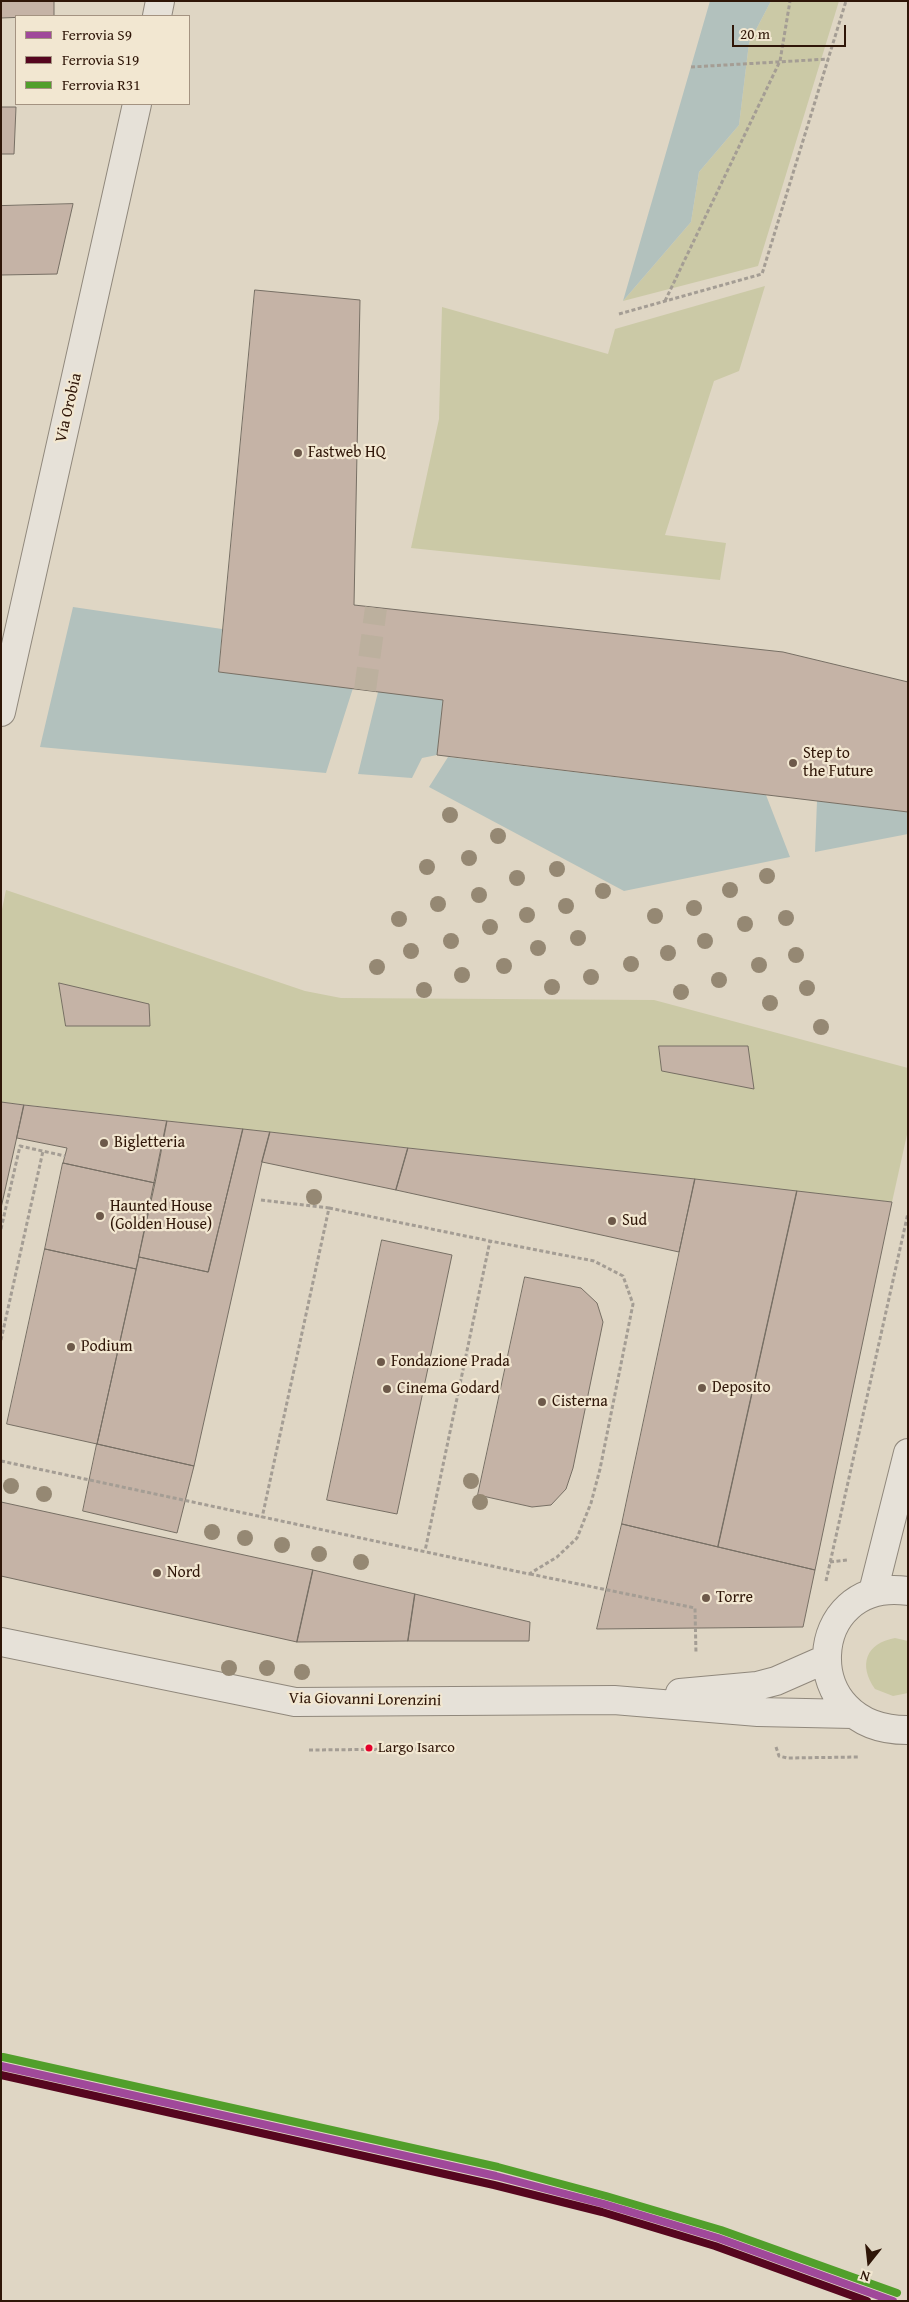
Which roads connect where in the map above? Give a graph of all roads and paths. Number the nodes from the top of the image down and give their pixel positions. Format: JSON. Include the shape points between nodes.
{"nodes":[{"id":1,"x":160,"y":1,"type":"edge"},
{"id":2,"x":790,"y":1,"type":"edge"},
{"id":3,"x":846,"y":1,"type":"edge"},
{"id":4,"x":157,"y":15,"type":"edge"},
{"id":5,"x":829,"y":59,"type":"junction"},
{"id":6,"x":780,"y":61,"type":"junction"},
{"id":7,"x":691,"y":67,"type":"dead end"},
{"id":8,"x":137,"y":105,"type":"edge"},
{"id":9,"x":666,"y":301,"type":"junction"},
{"id":10,"x":619,"y":314,"type":"dead end"},
{"id":11,"x":1,"y":712,"type":"edge"},
{"id":12,"x":43,"y":1151,"type":"junction"},
{"id":13,"x":65,"y":1156,"type":"dead end"},
{"id":14,"x":260,"y":1200,"type":"dead end"},
{"id":15,"x":329,"y":1208,"type":"junction"},
{"id":16,"x":908,"y":1213,"type":"edge"},
{"id":17,"x":1,"y":1229,"type":"edge"},
{"id":18,"x":490,"y":1241,"type":"junction"},
{"id":19,"x":1,"y":1340,"type":"edge"},
{"id":20,"x":908,"y":1453,"type":"edge"},
{"id":21,"x":1,"y":1461,"type":"edge"},
{"id":22,"x":901,"y":1480,"type":"junction"},
{"id":23,"x":262,"y":1518,"type":"junction"},
{"id":24,"x":908,"y":1533,"type":"edge"},
{"id":25,"x":425,"y":1551,"type":"junction"},
{"id":26,"x":830,"y":1562,"type":"dead end"},
{"id":27,"x":529,"y":1574,"type":"junction"},
{"id":28,"x":908,"y":1591,"type":"edge"},
{"id":29,"x":872,"y":1592,"type":"junction"},
{"id":30,"x":1,"y":1642,"type":"edge"},
{"id":31,"x":696,"y":1654,"type":"dead end"},
{"id":32,"x":826,"y":1659,"type":"junction"},
{"id":33,"x":614,"y":1700,"type":"junction"},
{"id":34,"x":853,"y":1714,"type":"junction"},
{"id":35,"x":908,"y":1730,"type":"edge"},
{"id":36,"x":416,"y":1749,"type":"dead end"},
{"id":37,"x":309,"y":1750,"type":"dead end"},
{"id":38,"x":861,"y":1757,"type":"dead end"},
{"id":39,"x":787,"y":1758,"type":"dead end"}],
"edges":[{"from":1,"to":4,"type":"street"},
{"from":2,"to":6,"type":"path"},
{"from":3,"to":5,"type":"path"},
{"from":5,"to":6,"type":"path"},
{"from":5,"to":9,"type":"path","via":[[762,274]]},
{"from":6,"to":7,"type":"path"},
{"from":6,"to":9,"type":"path"},
{"from":8,"to":11,"type":"street","name":"Via Orobia"},
{"from":9,"to":10,"type":"path"},
{"from":12,"to":13,"type":"path"},
{"from":12,"to":17,"type":"path","via":[[20,1146]]},
{"from":12,"to":19,"type":"path"},
{"from":14,"to":15,"type":"path"},
{"from":15,"to":18,"type":"path"},
{"from":15,"to":23,"type":"path"},
{"from":16,"to":26,"type":"path"},
{"from":18,"to":25,"type":"path"},
{"from":18,"to":27,"type":"path","via":[[594,1261],[623,1276],[633,1304],[591,1503],[577,1538],[556,1557]]},
{"from":20,"to":22,"type":"street"},
{"from":21,"to":23,"type":"path"},
{"from":22,"to":24,"type":"street"},
{"from":22,"to":29,"type":"street"},
{"from":23,"to":25,"type":"path"},
{"from":25,"to":27,"type":"path"},
{"from":27,"to":31,"type":"path","via":[[695,1608]]},
{"from":28,"to":29,"type":"street","name":"Via Giovanni Lorenzini","via":[[886,1589]]},
{"from":29,"to":32,"type":"street","name":"Via Giovanni Lorenzini","via":[[839,1617]]},
{"from":30,"to":33,"type":"street","name":"Via Giovanni Lorenzini","via":[[295,1702]]},
{"from":32,"to":33,"type":"street","name":"Via Giovanni Lorenzini","via":[[757,1686]]},
{"from":32,"to":34,"type":"street","name":"Via Giovanni Lorenzini","via":[[832,1686]]},
{"from":33,"to":34,"type":"street","name":"Via Giovanni Lorenzini","via":[[758,1712]]},
{"from":34,"to":35,"type":"street","name":"Via Giovanni Lorenzini","via":[[867,1723]]},
{"from":36,"to":37,"type":"path"},
{"from":38,"to":39,"type":"path"}]}
